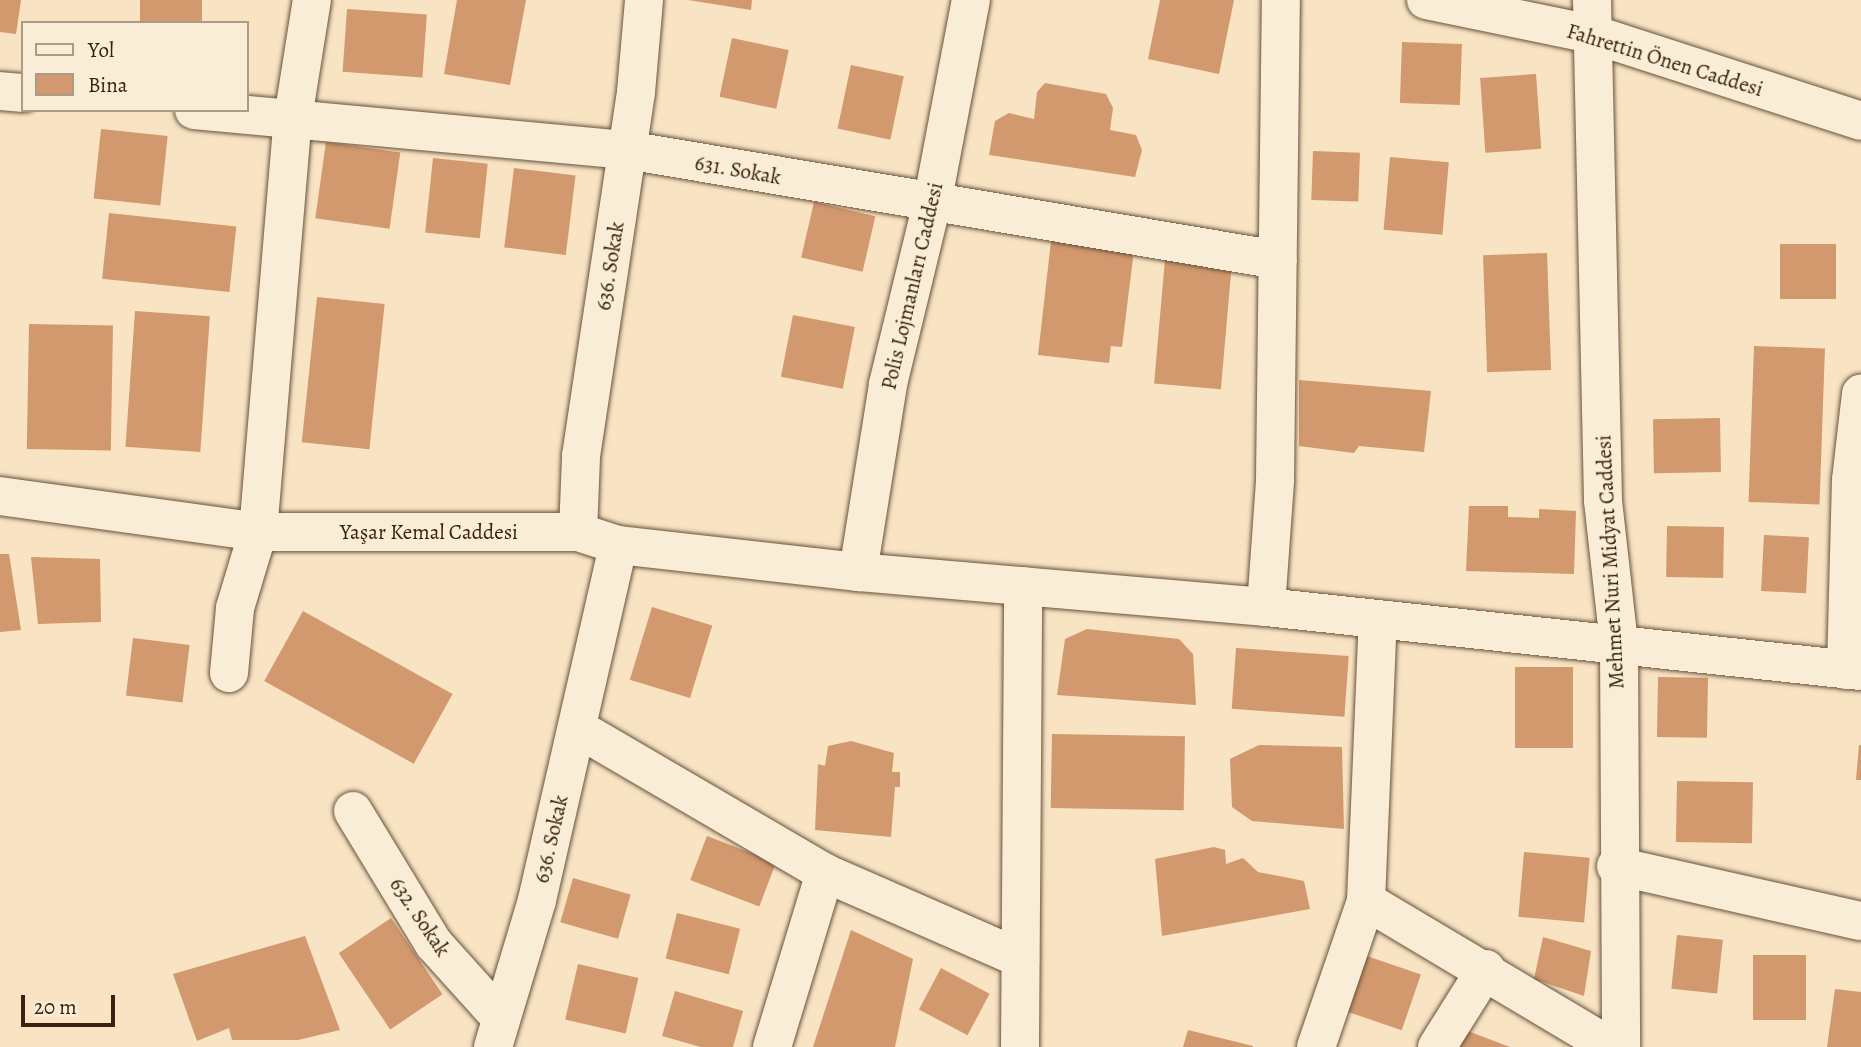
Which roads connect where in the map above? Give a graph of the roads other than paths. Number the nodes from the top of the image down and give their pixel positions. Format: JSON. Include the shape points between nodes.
{"nodes":[{"id":1,"x":312,"y":0,"type":"edge"},
{"id":2,"x":644,"y":0,"type":"edge"},
{"id":3,"x":971,"y":0,"type":"edge"},
{"id":4,"x":1281,"y":0,"type":"edge"},
{"id":5,"x":1426,"y":0,"type":"edge"},
{"id":6,"x":1592,"y":17,"type":"edge"},
{"id":7,"x":0,"y":91,"type":"edge"},
{"id":8,"x":21,"y":93,"type":"edge"},
{"id":9,"x":219,"y":112,"type":"edge"},
{"id":10,"x":293,"y":118,"type":"junction"},
{"id":11,"x":1861,"y":121,"type":"edge"},
{"id":12,"x":627,"y":150,"type":"junction"},
{"id":13,"x":932,"y":204,"type":"junction"},
{"id":14,"x":1278,"y":260,"type":"junction"},
{"id":15,"x":1861,"y":400,"type":"edge"},
{"id":16,"x":0,"y":495,"type":"edge"},
{"id":17,"x":258,"y":531,"type":"junction"},
{"id":18,"x":578,"y":532,"type":"junction"},
{"id":19,"x":618,"y":545,"type":"junction"},
{"id":20,"x":858,"y":572,"type":"junction"},
{"id":21,"x":1023,"y":586,"type":"junction"},
{"id":22,"x":1266,"y":607,"type":"junction"},
{"id":23,"x":1378,"y":619,"type":"junction"},
{"id":24,"x":1619,"y":644,"type":"junction"},
{"id":25,"x":1853,"y":670,"type":"edge"},
{"id":26,"x":229,"y":673,"type":"dead end"},
{"id":27,"x":577,"y":729,"type":"junction"},
{"id":28,"x":353,"y":811,"type":"dead end"},
{"id":29,"x":1616,"y":866,"type":"junction"},
{"id":30,"x":825,"y":873,"type":"junction"},
{"id":31,"x":1366,"y":901,"type":"junction"},
{"id":32,"x":1861,"y":921,"type":"edge"},
{"id":33,"x":1020,"y":958,"type":"junction"},
{"id":34,"x":1486,"y":969,"type":"junction"},
{"id":35,"x":495,"y":1031,"type":"edge"},
{"id":36,"x":772,"y":1047,"type":"edge"},
{"id":37,"x":1020,"y":1047,"type":"edge"},
{"id":38,"x":1315,"y":1047,"type":"edge"},
{"id":39,"x":1437,"y":1047,"type":"edge"},
{"id":40,"x":1611,"y":1047,"type":"edge"},
{"id":41,"x":1621,"y":1047,"type":"edge"}],
"edges":[{"from":1,"to":10,"type":"street"},
{"from":2,"to":12,"type":"street","name":"636. Sokak"},
{"from":3,"to":13,"type":"street","name":"Polis Lojmanları Caddesi"},
{"from":4,"to":14,"type":"street"},
{"from":5,"to":6,"type":"street","name":"Fahrettin Önen Caddesi"},
{"from":6,"to":11,"type":"street","name":"Fahrettin Önen Caddesi"},
{"from":6,"to":24,"type":"street","name":"Mehmet Nuri Midyat Caddesi","via":[[1604,500]]},
{"from":7,"to":8,"type":"street"},
{"from":9,"to":10,"type":"street","name":"631. Sokak"},
{"from":10,"to":12,"type":"street","name":"631. Sokak"},
{"from":10,"to":17,"type":"street"},
{"from":12,"to":13,"type":"street","name":"631. Sokak"},
{"from":12,"to":18,"type":"street","name":"636. Sokak","via":[[581,456]]},
{"from":13,"to":14,"type":"street","name":"631. Sokak"},
{"from":13,"to":20,"type":"street","name":"Polis Lojmanları Caddesi","via":[[888,384]]},
{"from":14,"to":22,"type":"street"},
{"from":15,"to":25,"type":"street","via":[[1852,480]]},
{"from":16,"to":17,"type":"street","name":"Yaşar Kemal Caddesi"},
{"from":17,"to":18,"type":"street","name":"Yaşar Kemal Caddesi"},
{"from":17,"to":26,"type":"street","via":[[235,608]]},
{"from":18,"to":19,"type":"street","name":"Yaşar Kemal Caddesi"},
{"from":19,"to":20,"type":"street","name":"Yaşar Kemal Caddesi"},
{"from":19,"to":27,"type":"street","name":"636. Sokak"},
{"from":20,"to":21,"type":"street","name":"Yaşar Kemal Caddesi"},
{"from":21,"to":22,"type":"street","name":"Yaşar Kemal Caddesi"},
{"from":21,"to":33,"type":"street"},
{"from":22,"to":23,"type":"street","name":"Yaşar Kemal Caddesi"},
{"from":23,"to":24,"type":"street","name":"Yaşar Kemal Caddesi"},
{"from":23,"to":31,"type":"street"},
{"from":24,"to":25,"type":"street","name":"Yaşar Kemal Caddesi"},
{"from":24,"to":29,"type":"street","name":"Mehmet Nuri Midyat Caddesi"},
{"from":27,"to":30,"type":"street"},
{"from":27,"to":35,"type":"street","name":"636. Sokak","via":[[537,900]]},
{"from":28,"to":35,"type":"street","name":"632. Sokak","via":[[434,944]]},
{"from":29,"to":32,"type":"street"},
{"from":29,"to":41,"type":"street","name":"Mehmet Nuri Midyat Caddesi"},
{"from":30,"to":33,"type":"street"},
{"from":30,"to":36,"type":"street"},
{"from":31,"to":34,"type":"street"},
{"from":31,"to":38,"type":"street"},
{"from":33,"to":37,"type":"street"},
{"from":34,"to":39,"type":"street"},
{"from":34,"to":40,"type":"street"}]}
